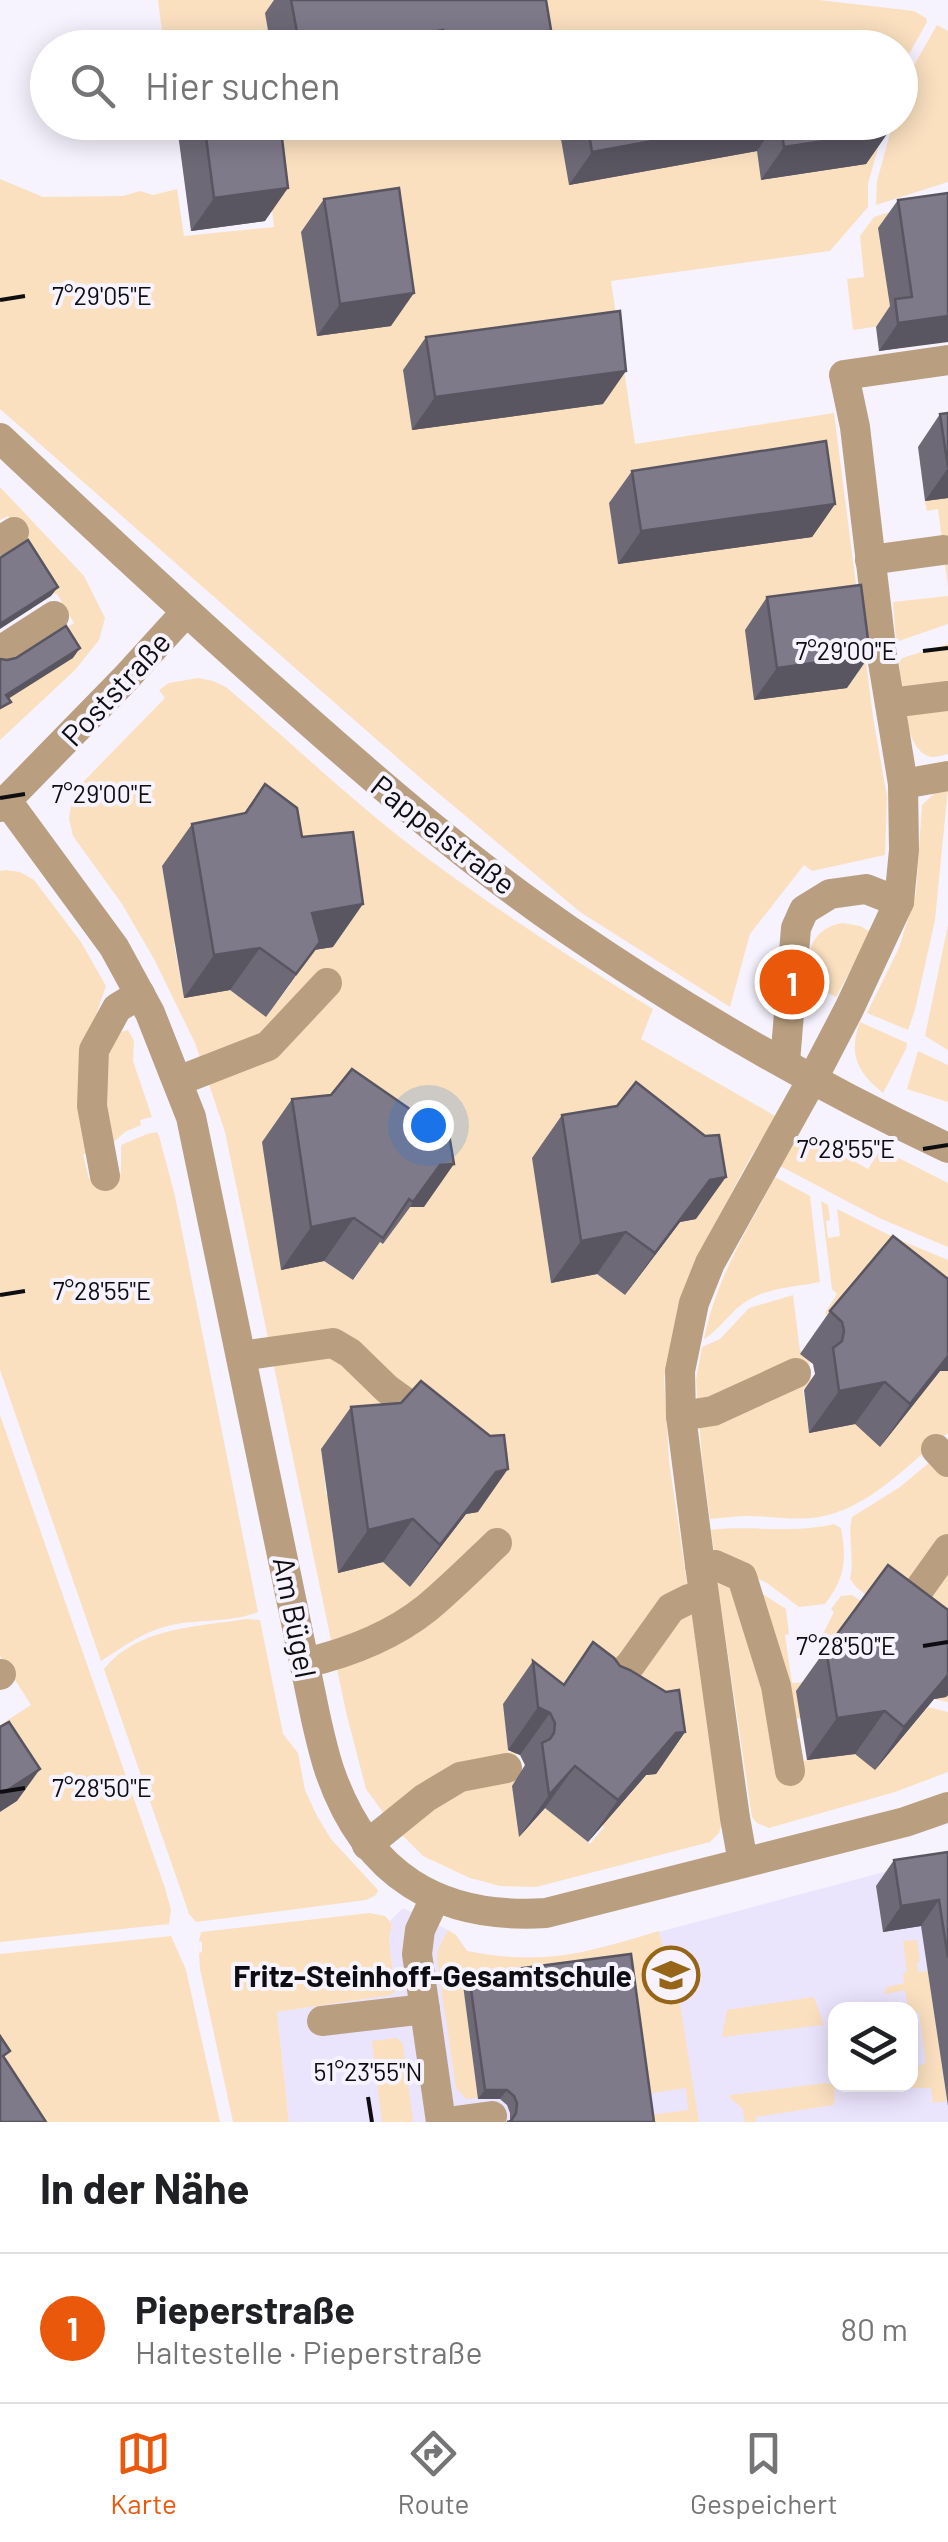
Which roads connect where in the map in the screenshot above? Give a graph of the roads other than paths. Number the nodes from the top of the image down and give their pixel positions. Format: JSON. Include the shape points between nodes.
{"nodes":[{"id":1,"x":948,"y":360,"type":"edge"},
{"id":2,"x":0,"y":438,"type":"edge"},
{"id":3,"x":943,"y":550,"type":"dead end"},
{"id":4,"x":870,"y":560,"type":"junction"},
{"id":5,"x":186,"y":612,"type":"junction"},
{"id":6,"x":54,"y":616,"type":"dead end"},
{"id":7,"x":0,"y":651,"type":"edge"},
{"id":8,"x":948,"y":696,"type":"edge"},
{"id":9,"x":890,"y":704,"type":"junction"},
{"id":10,"x":948,"y":776,"type":"edge"},
{"id":11,"x":904,"y":784,"type":"junction"},
{"id":12,"x":4,"y":804,"type":"edge"},
{"id":13,"x":899,"y":902,"type":"junction"},
{"id":14,"x":327,"y":983,"type":"dead end"},
{"id":15,"x":140,"y":994,"type":"junction"},
{"id":16,"x":785,"y":1062,"type":"junction"},
{"id":17,"x":813,"y":1078,"type":"junction"},
{"id":18,"x":178,"y":1081,"type":"junction"},
{"id":19,"x":948,"y":1148,"type":"edge"},
{"id":20,"x":105,"y":1176,"type":"dead end"},
{"id":21,"x":241,"y":1356,"type":"junction"},
{"id":22,"x":796,"y":1372,"type":"dead end"},
{"id":23,"x":681,"y":1416,"type":"junction"},
{"id":24,"x":451,"y":1434,"type":"edge"},
{"id":25,"x":497,"y":1544,"type":"dead end"},
{"id":26,"x":948,"y":1548,"type":"edge"},
{"id":27,"x":700,"y":1565,"type":"junction"},
{"id":28,"x":704,"y":1596,"type":"junction"},
{"id":29,"x":914,"y":1598,"type":"edge"},
{"id":30,"x":305,"y":1663,"type":"junction"},
{"id":31,"x":602,"y":1694,"type":"edge"},
{"id":32,"x":508,"y":1768,"type":"dead end"},
{"id":33,"x":790,"y":1771,"type":"dead end"},
{"id":34,"x":948,"y":1806,"type":"edge"},
{"id":35,"x":367,"y":1845,"type":"junction"},
{"id":36,"x":744,"y":1862,"type":"junction"},
{"id":37,"x":435,"y":1898,"type":"junction"},
{"id":38,"x":425,"y":2008,"type":"junction"},
{"id":39,"x":322,"y":2021,"type":"dead end"},
{"id":40,"x":492,"y":2116,"type":"dead end"},
{"id":41,"x":444,"y":2122,"type":"edge"}],
"edges":[{"from":1,"to":4,"type":"street","via":[[844,374]]},
{"from":2,"to":5,"type":"street","name":"Pappelstraße"},
{"from":3,"to":4,"type":"street"},
{"from":4,"to":9,"type":"street"},
{"from":5,"to":12,"type":"street","name":"Poststraße"},
{"from":5,"to":16,"type":"street","name":"Pappelstraße","via":[[368,775],[565,928]]},
{"from":6,"to":7,"type":"street"},
{"from":8,"to":9,"type":"street"},
{"from":9,"to":11,"type":"street"},
{"from":10,"to":11,"type":"street"},
{"from":11,"to":13,"type":"street"},
{"from":12,"to":15,"type":"street","name":"Am Bügel","via":[[98,925]]},
{"from":13,"to":16,"type":"street","via":[[866,889],[830,894],[804,910],[796,928]]},
{"from":13,"to":17,"type":"street"},
{"from":14,"to":18,"type":"street","via":[[268,1046]]},
{"from":15,"to":18,"type":"street","name":"Am Bügel"},
{"from":15,"to":20,"type":"street","via":[[118,1008],[94,1050],[92,1106]]},
{"from":16,"to":17,"type":"street","name":"Pappelstraße"},
{"from":17,"to":19,"type":"street","name":"Pappelstraße"},
{"from":17,"to":23,"type":"street","via":[[710,1262],[680,1371]]},
{"from":18,"to":21,"type":"street","name":"Am Bügel"},
{"from":21,"to":24,"type":"street","via":[[332,1344]]},
{"from":21,"to":30,"type":"street","name":"Am Bügel"},
{"from":22,"to":23,"type":"street","via":[[712,1411]]},
{"from":23,"to":27,"type":"street"},
{"from":25,"to":30,"type":"street","via":[[402,1625]]},
{"from":26,"to":29,"type":"street"},
{"from":27,"to":28,"type":"street"},
{"from":27,"to":33,"type":"street","via":[[742,1576],[776,1686]]},
{"from":28,"to":31,"type":"street","via":[[671,1608]]},
{"from":28,"to":36,"type":"street"},
{"from":30,"to":35,"type":"street","name":"Am Bügel","via":[[330,1772]]},
{"from":32,"to":35,"type":"street","via":[[460,1777]]},
{"from":34,"to":36,"type":"street","name":"Am Bügel"},
{"from":35,"to":37,"type":"street","name":"Am Bügel","via":[[406,1882]]},
{"from":36,"to":37,"type":"street","name":"Am Bügel","via":[[546,1914],[481,1912]]},
{"from":37,"to":38,"type":"street","via":[[418,1942]]},
{"from":38,"to":39,"type":"street"},
{"from":38,"to":41,"type":"street"},
{"from":40,"to":41,"type":"street"}]}
